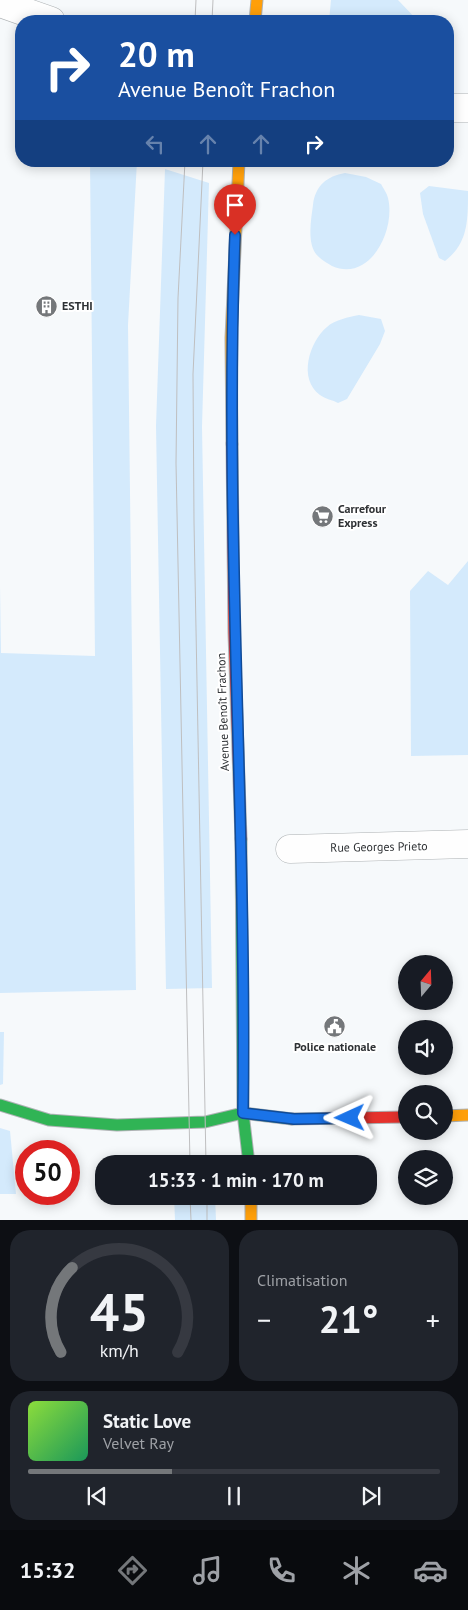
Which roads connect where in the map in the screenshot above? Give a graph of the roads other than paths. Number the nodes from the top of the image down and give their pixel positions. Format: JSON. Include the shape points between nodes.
{"nodes":[{"id":1,"x":256,"y":0,"type":"edge"},
{"id":2,"x":0,"y":3,"type":"edge"},
{"id":3,"x":34,"y":15,"type":"edge"},
{"id":4,"x":255,"y":15,"type":"edge"},
{"id":5,"x":454,"y":108,"type":"edge"},
{"id":6,"x":468,"y":108,"type":"edge"},
{"id":7,"x":239,"y":167,"type":"edge"},
{"id":8,"x":468,"y":844,"type":"edge"},
{"id":9,"x":290,"y":849,"type":"dead end"},
{"id":10,"x":0,"y":1105,"type":"edge"},
{"id":11,"x":243,"y":1113,"type":"junction"},
{"id":12,"x":468,"y":1115,"type":"edge"},
{"id":13,"x":453,"y":1116,"type":"edge"},
{"id":14,"x":398,"y":1117,"type":"edge"},
{"id":15,"x":248,"y":1155,"type":"edge"},
{"id":16,"x":250,"y":1205,"type":"edge"},
{"id":17,"x":251,"y":1220,"type":"edge"}],
"edges":[{"from":1,"to":4,"type":"street"},
{"from":2,"to":3,"type":"street"},
{"from":5,"to":6,"type":"street"},
{"from":7,"to":11,"type":"street","name":"Avenue Benoît Frachon","via":[[231,338],[234,633],[242,881]]},
{"from":8,"to":9,"type":"street","name":"Rue Georges Prieto"},
{"from":10,"to":11,"type":"street","via":[[49,1120],[116,1125],[205,1122]]},
{"from":11,"to":14,"type":"street","via":[[294,1119]]},
{"from":11,"to":15,"type":"street","name":"Avenue Benoît Frachon"},
{"from":12,"to":13,"type":"street"},
{"from":16,"to":17,"type":"street"}]}
